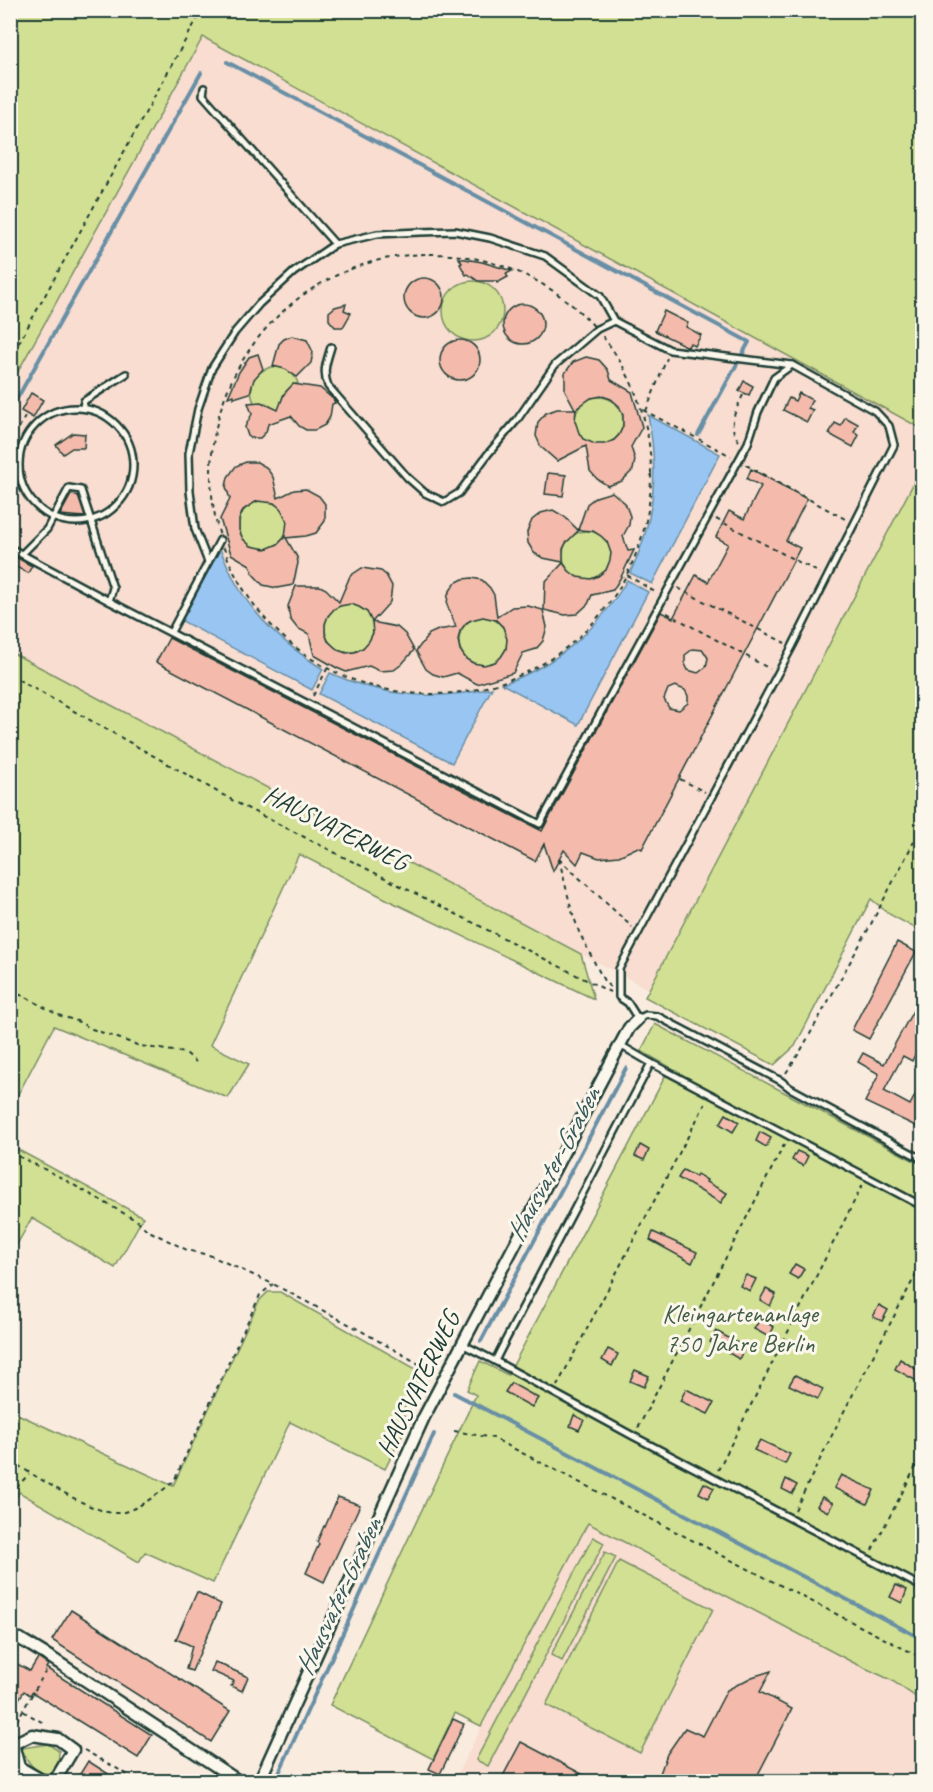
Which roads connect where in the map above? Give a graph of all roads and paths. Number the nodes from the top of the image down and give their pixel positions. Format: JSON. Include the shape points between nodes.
{"nodes":[{"id":1,"x":202,"y":10,"type":"edge"},
{"id":2,"x":204,"y":88,"type":"dead end"},
{"id":3,"x":335,"y":244,"type":"junction"},
{"id":4,"x":614,"y":321,"type":"junction"},
{"id":5,"x":597,"y":329,"type":"junction"},
{"id":6,"x":331,"y":347,"type":"dead end"},
{"id":7,"x":670,"y":350,"type":"junction"},
{"id":8,"x":10,"y":359,"type":"edge"},
{"id":9,"x":792,"y":365,"type":"junction"},
{"id":10,"x":126,"y":374,"type":"dead end"},
{"id":11,"x":744,"y":393,"type":"dead end"},
{"id":12,"x":83,"y":408,"type":"junction"},
{"id":13,"x":642,"y":409,"type":"junction"},
{"id":14,"x":646,"y":411,"type":"junction"},
{"id":15,"x":26,"y":415,"type":"dead end"},
{"id":16,"x":10,"y":444,"type":"edge"},
{"id":17,"x":745,"y":447,"type":"junction"},
{"id":18,"x":738,"y":460,"type":"junction"},
{"id":19,"x":10,"y":497,"type":"edge"},
{"id":20,"x":10,"y":502,"type":"edge"},
{"id":21,"x":708,"y":515,"type":"junction"},
{"id":22,"x":53,"y":517,"type":"junction"},
{"id":23,"x":91,"y":520,"type":"junction"},
{"id":24,"x":854,"y":524,"type":"junction"},
{"id":25,"x":220,"y":540,"type":"junction"},
{"id":26,"x":10,"y":548,"type":"edge"},
{"id":27,"x":22,"y":554,"type":"junction"},
{"id":28,"x":208,"y":562,"type":"junction"},
{"id":29,"x":627,"y":575,"type":"junction"},
{"id":30,"x":827,"y":577,"type":"junction"},
{"id":31,"x":670,"y":584,"type":"junction"},
{"id":32,"x":663,"y":597,"type":"junction"},
{"id":33,"x":109,"y":601,"type":"junction"},
{"id":34,"x":657,"y":608,"type":"junction"},
{"id":35,"x":171,"y":632,"type":"junction"},
{"id":36,"x":792,"y":647,"type":"junction"},
{"id":37,"x":327,"y":669,"type":"junction"},
{"id":38,"x":778,"y":673,"type":"junction"},
{"id":39,"x":10,"y":675,"type":"edge"},
{"id":40,"x":309,"y":705,"type":"junction"},
{"id":41,"x":680,"y":779,"type":"dead end"},
{"id":42,"x":713,"y":796,"type":"junction"},
{"id":43,"x":922,"y":826,"type":"edge"},
{"id":44,"x":639,"y":931,"type":"junction"},
{"id":45,"x":10,"y":991,"type":"edge"},
{"id":46,"x":619,"y":997,"type":"junction"},
{"id":47,"x":638,"y":1019,"type":"junction"},
{"id":48,"x":620,"y":1045,"type":"junction"},
{"id":49,"x":196,"y":1062,"type":"dead end"},
{"id":50,"x":651,"y":1063,"type":"junction"},
{"id":51,"x":781,"y":1081,"type":"junction"},
{"id":52,"x":711,"y":1093,"type":"junction"},
{"id":53,"x":789,"y":1135,"type":"junction"},
{"id":54,"x":10,"y":1152,"type":"edge"},
{"id":55,"x":922,"y":1159,"type":"edge"},
{"id":56,"x":867,"y":1176,"type":"junction"},
{"id":57,"x":922,"y":1206,"type":"edge"},
{"id":58,"x":922,"y":1263,"type":"edge"},
{"id":59,"x":273,"y":1284,"type":"junction"},
{"id":60,"x":462,"y":1344,"type":"junction"},
{"id":61,"x":495,"y":1361,"type":"junction"},
{"id":62,"x":444,"y":1378,"type":"junction"},
{"id":63,"x":553,"y":1393,"type":"junction"},
{"id":64,"x":454,"y":1431,"type":"dead end"},
{"id":65,"x":633,"y":1436,"type":"junction"},
{"id":66,"x":922,"y":1455,"type":"edge"},
{"id":67,"x":10,"y":1461,"type":"edge"},
{"id":68,"x":30,"y":1473,"type":"junction"},
{"id":69,"x":714,"y":1478,"type":"junction"},
{"id":70,"x":10,"y":1494,"type":"edge"},
{"id":71,"x":791,"y":1518,"type":"junction"},
{"id":72,"x":868,"y":1558,"type":"junction"},
{"id":73,"x":922,"y":1587,"type":"edge"},
{"id":74,"x":10,"y":1638,"type":"edge"},
{"id":75,"x":922,"y":1658,"type":"edge"},
{"id":76,"x":53,"y":1659,"type":"junction"},
{"id":77,"x":10,"y":1731,"type":"edge"},
{"id":78,"x":12,"y":1743,"type":"edge"},
{"id":79,"x":73,"y":1750,"type":"junction"},
{"id":80,"x":19,"y":1767,"type":"junction"},
{"id":81,"x":132,"y":1777,"type":"dead end"},
{"id":82,"x":11,"y":1782,"type":"edge"},
{"id":83,"x":45,"y":1782,"type":"edge"},
{"id":84,"x":54,"y":1782,"type":"edge"},
{"id":85,"x":240,"y":1782,"type":"edge"},
{"id":86,"x":259,"y":1782,"type":"edge"}],
"edges":[{"from":1,"to":8,"type":"path"},
{"from":2,"to":3,"type":"lane","via":[[203,95]]},
{"from":3,"to":4,"type":"lane","via":[[377,234],[420,231],[455,231],[490,238],[544,256],[600,296]]},
{"from":3,"to":28,"type":"lane","via":[[294,272],[259,304],[212,368],[189,453],[195,529]]},
{"from":4,"to":5,"type":"lane"},
{"from":4,"to":7,"type":"lane"},
{"from":5,"to":6,"type":"lane","via":[[555,365],[459,493],[444,502],[425,494],[408,478],[328,386],[324,369]]},
{"from":5,"to":13,"type":"path","via":[[623,366]]},
{"from":5,"to":25,"type":"path","via":[[543,285],[479,259],[433,254],[387,258],[322,282],[285,308],[261,333],[241,362],[221,404],[210,471]]},
{"from":7,"to":9,"type":"lane"},
{"from":7,"to":14,"type":"path"},
{"from":9,"to":17,"type":"lane","via":[[774,378]]},
{"from":9,"to":24,"type":"lane","via":[[875,411],[889,426],[894,446]]},
{"from":10,"to":12,"type":"lane","via":[[84,401]]},
{"from":11,"to":17,"type":"path","via":[[732,424],[733,433]]},
{"from":12,"to":22,"type":"lane","via":[[57,411],[38,422],[24,441],[18,462],[21,485],[33,505]]},
{"from":12,"to":23,"type":"lane","via":[[102,414],[120,427],[132,447],[135,470],[129,492],[115,510]]},
{"from":13,"to":14,"type":"path"},
{"from":13,"to":29,"type":"path","via":[[650,451],[651,494],[643,536]]},
{"from":14,"to":18,"type":"path"},
{"from":15,"to":16,"type":"path"},
{"from":17,"to":18,"type":"lane"},
{"from":18,"to":21,"type":"lane"},
{"from":18,"to":24,"type":"path"},
{"from":19,"to":20,"type":"path"},
{"from":21,"to":30,"type":"path"},
{"from":21,"to":31,"type":"lane"},
{"from":22,"to":23,"type":"lane"},
{"from":22,"to":23,"type":"lane","via":[[69,488],[81,490]]},
{"from":22,"to":27,"type":"lane","via":[[47,529]]},
{"from":23,"to":33,"type":"lane","via":[[113,588]]},
{"from":24,"to":30,"type":"lane"},
{"from":25,"to":28,"type":"lane"},
{"from":25,"to":37,"type":"path","via":[[234,575],[255,607],[280,636]]},
{"from":26,"to":27,"type":"lane"},
{"from":27,"to":33,"type":"lane"},
{"from":28,"to":35,"type":"lane"},
{"from":29,"to":32,"type":"path"},
{"from":29,"to":37,"type":"path","via":[[601,614],[568,647],[507,681],[462,692],[416,694],[370,686]]},
{"from":30,"to":36,"type":"lane"},
{"from":31,"to":32,"type":"lane"},
{"from":31,"to":36,"type":"path"},
{"from":32,"to":34,"type":"lane"},
{"from":33,"to":35,"type":"lane"},
{"from":34,"to":38,"type":"path"},
{"from":34,"to":40,"type":"lane","via":[[540,824]]},
{"from":35,"to":40,"type":"lane"},
{"from":36,"to":38,"type":"lane"},
{"from":37,"to":40,"type":"path"},
{"from":38,"to":42,"type":"lane"},
{"from":39,"to":46,"type":"path","name":"HAUSVATERWEG","via":[[239,804]]},
{"from":41,"to":42,"type":"path"},
{"from":42,"to":44,"type":"lane"},
{"from":43,"to":51,"type":"path"},
{"from":44,"to":46,"type":"lane","via":[[619,969]]},
{"from":44,"to":46,"type":"path","via":[[559,860],[579,932],[604,981]]},
{"from":45,"to":49,"type":"path","via":[[92,1029],[140,1046],[186,1053]]},
{"from":46,"to":47,"type":"lane"},
{"from":47,"to":48,"type":"street","name":"HAUSVATERWEG"},
{"from":47,"to":51,"type":"lane","via":[[657,1016]]},
{"from":48,"to":50,"type":"lane"},
{"from":48,"to":60,"type":"street","name":"HAUSVATERWEG"},
{"from":50,"to":52,"type":"lane"},
{"from":50,"to":61,"type":"lane"},
{"from":51,"to":55,"type":"lane"},
{"from":52,"to":53,"type":"lane"},
{"from":52,"to":63,"type":"path"},
{"from":53,"to":56,"type":"lane"},
{"from":53,"to":65,"type":"path"},
{"from":54,"to":59,"type":"path","via":[[147,1230]]},
{"from":56,"to":57,"type":"lane"},
{"from":56,"to":69,"type":"path"},
{"from":58,"to":71,"type":"path"},
{"from":59,"to":62,"type":"path"},
{"from":59,"to":68,"type":"path","via":[[260,1295],[174,1481],[163,1491],[118,1514],[96,1508]]},
{"from":60,"to":61,"type":"lane"},
{"from":60,"to":62,"type":"street","name":"HAUSVATERWEG"},
{"from":61,"to":63,"type":"lane"},
{"from":62,"to":86,"type":"street","name":"HAUSVATERWEG"},
{"from":63,"to":65,"type":"lane"},
{"from":64,"to":75,"type":"path","via":[[493,1438]]},
{"from":65,"to":69,"type":"lane"},
{"from":66,"to":72,"type":"path"},
{"from":67,"to":68,"type":"path"},
{"from":68,"to":70,"type":"path"},
{"from":69,"to":71,"type":"lane"},
{"from":71,"to":72,"type":"lane"},
{"from":72,"to":73,"type":"lane"},
{"from":74,"to":76,"type":"street","via":[[20,1639]]},
{"from":76,"to":77,"type":"path"},
{"from":76,"to":85,"type":"street"},
{"from":78,"to":79,"type":"street","via":[[32,1734],[58,1739]]},
{"from":78,"to":80,"type":"street"},
{"from":79,"to":81,"type":"path","via":[[85,1750]]},
{"from":79,"to":84,"type":"street"},
{"from":80,"to":82,"type":"street"},
{"from":80,"to":83,"type":"street"}]}
